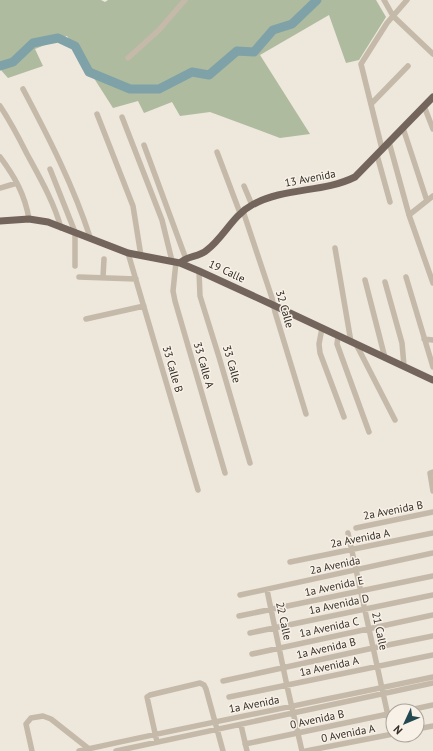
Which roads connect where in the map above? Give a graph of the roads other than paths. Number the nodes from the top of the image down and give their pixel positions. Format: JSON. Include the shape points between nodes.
{"nodes":[{"id":1,"x":185,"y":0,"type":"edge"},
{"id":2,"x":384,"y":0,"type":"edge"},
{"id":3,"x":407,"y":0,"type":"edge"},
{"id":4,"x":393,"y":16,"type":"junction"},
{"id":5,"x":433,"y":54,"type":"edge"},
{"id":6,"x":128,"y":58,"type":"dead end"},
{"id":7,"x":408,"y":66,"type":"dead end"},
{"id":8,"x":23,"y":90,"type":"dead end"},
{"id":9,"x":433,"y":96,"type":"edge"},
{"id":10,"x":372,"y":103,"type":"junction"},
{"id":11,"x":0,"y":106,"type":"edge"},
{"id":12,"x":424,"y":106,"type":"junction"},
{"id":13,"x":97,"y":114,"type":"dead end"},
{"id":14,"x":122,"y":118,"type":"dead end"},
{"id":15,"x":403,"y":128,"type":"junction"},
{"id":16,"x":433,"y":129,"type":"edge"},
{"id":17,"x":388,"y":142,"type":"junction"},
{"id":18,"x":144,"y":145,"type":"dead end"},
{"id":19,"x":382,"y":149,"type":"junction"},
{"id":20,"x":217,"y":152,"type":"dead end"},
{"id":21,"x":377,"y":155,"type":"junction"},
{"id":22,"x":0,"y":157,"type":"edge"},
{"id":23,"x":50,"y":169,"type":"dead end"},
{"id":24,"x":17,"y":183,"type":"junction"},
{"id":25,"x":244,"y":186,"type":"dead end"},
{"id":26,"x":0,"y":188,"type":"edge"},
{"id":27,"x":433,"y":196,"type":"edge"},
{"id":28,"x":427,"y":201,"type":"junction"},
{"id":29,"x":390,"y":202,"type":"dead end"},
{"id":30,"x":252,"y":205,"type":"junction"},
{"id":31,"x":242,"y":212,"type":"junction"},
{"id":32,"x":409,"y":216,"type":"junction"},
{"id":33,"x":29,"y":219,"type":"junction"},
{"id":34,"x":0,"y":221,"type":"edge"},
{"id":35,"x":61,"y":228,"type":"junction"},
{"id":36,"x":75,"y":232,"type":"junction"},
{"id":37,"x":90,"y":237,"type":"junction"},
{"id":38,"x":335,"y":248,"type":"dead end"},
{"id":39,"x":128,"y":253,"type":"junction"},
{"id":40,"x":142,"y":256,"type":"junction"},
{"id":41,"x":104,"y":259,"type":"dead end"},
{"id":42,"x":179,"y":261,"type":"junction"},
{"id":43,"x":75,"y":266,"type":"dead end"},
{"id":44,"x":199,"y":271,"type":"junction"},
{"id":45,"x":79,"y":277,"type":"dead end"},
{"id":46,"x":103,"y":277,"type":"junction"},
{"id":47,"x":406,"y":277,"type":"dead end"},
{"id":48,"x":136,"y":279,"type":"junction"},
{"id":49,"x":365,"y":280,"type":"dead end"},
{"id":50,"x":385,"y":282,"type":"dead end"},
{"id":51,"x":433,"y":283,"type":"edge"},
{"id":52,"x":273,"y":305,"type":"junction"},
{"id":53,"x":144,"y":306,"type":"junction"},
{"id":54,"x":86,"y":319,"type":"dead end"},
{"id":55,"x":322,"y":328,"type":"junction"},
{"id":56,"x":338,"y":336,"type":"junction"},
{"id":57,"x":424,"y":339,"type":"junction"},
{"id":58,"x":433,"y":340,"type":"edge"},
{"id":59,"x":353,"y":343,"type":"junction"},
{"id":60,"x":385,"y":358,"type":"junction"},
{"id":61,"x":404,"y":366,"type":"junction"},
{"id":62,"x":433,"y":367,"type":"edge"},
{"id":63,"x":433,"y":380,"type":"edge"},
{"id":64,"x":306,"y":414,"type":"dead end"},
{"id":65,"x":344,"y":417,"type":"dead end"},
{"id":66,"x":394,"y":420,"type":"dead end"},
{"id":67,"x":370,"y":432,"type":"dead end"},
{"id":68,"x":250,"y":463,"type":"dead end"},
{"id":69,"x":225,"y":473,"type":"dead end"},
{"id":70,"x":431,"y":473,"type":"edge"},
{"id":71,"x":198,"y":490,"type":"dead end"},
{"id":72,"x":433,"y":491,"type":"edge"},
{"id":73,"x":433,"y":512,"type":"edge"},
{"id":74,"x":356,"y":528,"type":"dead end"},
{"id":75,"x":348,"y":533,"type":"dead end"},
{"id":76,"x":433,"y":533,"type":"edge"},
{"id":77,"x":352,"y":550,"type":"junction"},
{"id":78,"x":433,"y":553,"type":"edge"},
{"id":79,"x":290,"y":562,"type":"dead end"},
{"id":80,"x":356,"y":570,"type":"junction"},
{"id":81,"x":433,"y":576,"type":"edge"},
{"id":82,"x":267,"y":590,"type":"junction"},
{"id":83,"x":360,"y":591,"type":"junction"},
{"id":84,"x":240,"y":595,"type":"dead end"},
{"id":85,"x":433,"y":595,"type":"edge"},
{"id":86,"x":364,"y":609,"type":"junction"},
{"id":87,"x":271,"y":610,"type":"junction"},
{"id":88,"x":433,"y":615,"type":"edge"},
{"id":89,"x":239,"y":616,"type":"dead end"},
{"id":90,"x":275,"y":628,"type":"junction"},
{"id":91,"x":369,"y":629,"type":"junction"},
{"id":92,"x":250,"y":633,"type":"dead end"},
{"id":93,"x":433,"y":636,"type":"edge"},
{"id":94,"x":279,"y":648,"type":"junction"},
{"id":95,"x":373,"y":648,"type":"junction"},
{"id":96,"x":252,"y":654,"type":"dead end"},
{"id":97,"x":433,"y":655,"type":"edge"},
{"id":98,"x":377,"y":666,"type":"junction"},
{"id":99,"x":283,"y":668,"type":"junction"},
{"id":100,"x":433,"y":677,"type":"edge"},
{"id":101,"x":223,"y":681,"type":"dead end"},
{"id":102,"x":433,"y":683,"type":"edge"},
{"id":103,"x":287,"y":686,"type":"junction"},
{"id":104,"x":383,"y":691,"type":"junction"},
{"id":105,"x":229,"y":697,"type":"dead end"},
{"id":106,"x":387,"y":703,"type":"edge"},
{"id":107,"x":292,"y":707,"type":"junction"},
{"id":108,"x":294,"y":713,"type":"junction"},
{"id":109,"x":385,"y":715,"type":"edge"},
{"id":110,"x":215,"y":722,"type":"junction"},
{"id":111,"x":241,"y":725,"type":"junction"},
{"id":112,"x":217,"y":729,"type":"junction"},
{"id":113,"x":298,"y":733,"type":"junction"},
{"id":114,"x":155,"y":734,"type":"junction"},
{"id":115,"x":385,"y":736,"type":"edge"},
{"id":116,"x":157,"y":742,"type":"junction"},
{"id":117,"x":245,"y":744,"type":"junction"},
{"id":118,"x":102,"y":748,"type":"edge"},
{"id":119,"x":89,"y":749,"type":"junction"},
{"id":120,"x":32,"y":751,"type":"edge"},
{"id":121,"x":79,"y":751,"type":"edge"},
{"id":122,"x":116,"y":751,"type":"edge"},
{"id":123,"x":223,"y":751,"type":"edge"},
{"id":124,"x":247,"y":751,"type":"edge"},
{"id":125,"x":302,"y":751,"type":"edge"},
{"id":126,"x":306,"y":751,"type":"edge"}],
"edges":[{"from":1,"to":6,"type":"street","via":[[159,30]]},
{"from":2,"to":4,"type":"street"},
{"from":3,"to":4,"type":"street"},
{"from":4,"to":5,"type":"street"},
{"from":4,"to":10,"type":"street","via":[[361,64]]},
{"from":7,"to":10,"type":"street"},
{"from":8,"to":37,"type":"street","via":[[61,162]]},
{"from":9,"to":12,"type":"main road","name":"13 Avenida"},
{"from":10,"to":19,"type":"street"},
{"from":11,"to":35,"type":"street","via":[[40,177]]},
{"from":12,"to":15,"type":"main road","name":"13 Avenida"},
{"from":12,"to":16,"type":"street"},
{"from":13,"to":40,"type":"street","via":[[133,206]]},
{"from":14,"to":42,"type":"street","name":"33 Calle A"},
{"from":15,"to":17,"type":"main road","name":"13 Avenida"},
{"from":15,"to":28,"type":"street"},
{"from":17,"to":19,"type":"main road","name":"13 Avenida"},
{"from":17,"to":32,"type":"street"},
{"from":18,"to":42,"type":"street"},
{"from":19,"to":21,"type":"main road","name":"13 Avenida"},
{"from":20,"to":31,"type":"street","name":"32 Calle"},
{"from":21,"to":29,"type":"street"},
{"from":21,"to":30,"type":"main road","name":"13 Avenida","via":[[355,177],[346,182],[289,193]]},
{"from":22,"to":24,"type":"street"},
{"from":23,"to":36,"type":"street"},
{"from":24,"to":26,"type":"street"},
{"from":24,"to":33,"type":"street","via":[[26,200]]},
{"from":25,"to":30,"type":"street"},
{"from":27,"to":28,"type":"street"},
{"from":28,"to":32,"type":"street"},
{"from":30,"to":31,"type":"main road","name":"13 Avenida"},
{"from":31,"to":42,"type":"main road","name":"13 Avenida","via":[[206,251]]},
{"from":31,"to":52,"type":"street","name":"32 Calle"},
{"from":32,"to":51,"type":"street"},
{"from":33,"to":34,"type":"main road","name":"19 Calle"},
{"from":33,"to":35,"type":"main road","name":"19 Calle","via":[[48,222]]},
{"from":35,"to":36,"type":"main road","name":"19 Calle"},
{"from":36,"to":37,"type":"main road","name":"19 Calle"},
{"from":36,"to":43,"type":"street"},
{"from":37,"to":39,"type":"main road","name":"19 Calle"},
{"from":38,"to":59,"type":"street"},
{"from":39,"to":40,"type":"main road","name":"19 Calle"},
{"from":39,"to":48,"type":"street","name":"33 Calle B"},
{"from":40,"to":42,"type":"main road","name":"19 Calle"},
{"from":41,"to":46,"type":"street"},
{"from":42,"to":44,"type":"main road","name":"19 Calle"},
{"from":42,"to":69,"type":"street","name":"33 Calle A","via":[[173,291],[175,301]]},
{"from":44,"to":52,"type":"main road","name":"19 Calle"},
{"from":44,"to":68,"type":"street","name":"33 Calle","via":[[200,296]]},
{"from":45,"to":46,"type":"street"},
{"from":46,"to":48,"type":"street"},
{"from":47,"to":57,"type":"street"},
{"from":48,"to":53,"type":"street","name":"33 Calle B"},
{"from":49,"to":60,"type":"street"},
{"from":50,"to":61,"type":"street","via":[[402,343]]},
{"from":52,"to":55,"type":"main road","name":"19 Calle"},
{"from":52,"to":64,"type":"street","name":"32 Calle"},
{"from":53,"to":54,"type":"street"},
{"from":53,"to":71,"type":"street","name":"33 Calle B"},
{"from":55,"to":56,"type":"main road","name":"19 Calle"},
{"from":55,"to":65,"type":"street","via":[[320,353]]},
{"from":56,"to":59,"type":"main road","name":"19 Calle"},
{"from":56,"to":67,"type":"street","via":[[337,344]]},
{"from":57,"to":58,"type":"street"},
{"from":57,"to":62,"type":"street"},
{"from":59,"to":60,"type":"main road","name":"19 Calle"},
{"from":59,"to":66,"type":"street"},
{"from":60,"to":61,"type":"main road","name":"19 Calle"},
{"from":61,"to":63,"type":"main road","name":"19 Calle"},
{"from":70,"to":72,"type":"street"},
{"from":73,"to":74,"type":"street","name":"2a Avenida B"},
{"from":75,"to":77,"type":"street","name":"21 Calle"},
{"from":76,"to":77,"type":"street","name":"2a Avenida A"},
{"from":77,"to":79,"type":"street","name":"2a Avenida A"},
{"from":77,"to":80,"type":"street","name":"21 Calle"},
{"from":78,"to":80,"type":"street","name":"2a Avenida"},
{"from":80,"to":82,"type":"street","name":"2a Avenida"},
{"from":80,"to":83,"type":"street","name":"21 Calle"},
{"from":81,"to":83,"type":"street","name":"1a Avenida E"},
{"from":82,"to":84,"type":"street","name":"2a Avenida"},
{"from":82,"to":87,"type":"street","name":"22 Calle"},
{"from":83,"to":86,"type":"street","name":"21 Calle"},
{"from":83,"to":87,"type":"street","name":"1a Avenida E"},
{"from":85,"to":86,"type":"street","name":"1a Avenida D"},
{"from":86,"to":90,"type":"street","name":"1a Avenida D"},
{"from":86,"to":91,"type":"street","name":"21 Calle"},
{"from":87,"to":89,"type":"street","name":"1a Avenida E"},
{"from":87,"to":90,"type":"street","name":"22 Calle"},
{"from":88,"to":91,"type":"street","name":"1a Avenida C"},
{"from":90,"to":92,"type":"street","name":"1a Avenida D"},
{"from":90,"to":94,"type":"street","name":"22 Calle"},
{"from":91,"to":94,"type":"street","name":"1a Avenida C"},
{"from":91,"to":95,"type":"street","name":"21 Calle"},
{"from":93,"to":95,"type":"street","name":"1a Avenida B"},
{"from":94,"to":96,"type":"street","name":"1a Avenida C"},
{"from":94,"to":99,"type":"street","name":"22 Calle"},
{"from":95,"to":98,"type":"street","name":"21 Calle"},
{"from":95,"to":99,"type":"street","name":"1a Avenida B"},
{"from":97,"to":98,"type":"street","name":"1a Avenida A"},
{"from":98,"to":103,"type":"street","name":"1a Avenida A"},
{"from":98,"to":104,"type":"street","name":"21 Calle"},
{"from":99,"to":101,"type":"street","name":"1a Avenida B"},
{"from":99,"to":103,"type":"street","name":"22 Calle"},
{"from":100,"to":104,"type":"street","name":"1a Avenida"},
{"from":102,"to":104,"type":"street","name":"1a Avenida"},
{"from":103,"to":105,"type":"street","name":"1a Avenida A"},
{"from":103,"to":107,"type":"street","name":"22 Calle"},
{"from":104,"to":106,"type":"street","name":"21 Calle"},
{"from":104,"to":107,"type":"street","name":"1a Avenida"},
{"from":104,"to":108,"type":"street","name":"1a Avenida"},
{"from":107,"to":108,"type":"street","name":"22 Calle"},
{"from":107,"to":110,"type":"street","name":"1a Avenida"},
{"from":108,"to":111,"type":"street","name":"1a Avenida"},
{"from":108,"to":113,"type":"street","name":"22 Calle"},
{"from":109,"to":113,"type":"street","name":"0 Avenida B"},
{"from":110,"to":112,"type":"street"},
{"from":110,"to":114,"type":"street","name":"1a Avenida"},
{"from":110,"to":114,"type":"street","via":[[204,685],[200,684],[150,694],[147,697]]},
{"from":111,"to":112,"type":"street","name":"1a Avenida"},
{"from":111,"to":117,"type":"street"},
{"from":112,"to":116,"type":"street","name":"1a Avenida"},
{"from":112,"to":123,"type":"street"},
{"from":113,"to":117,"type":"street","name":"0 Avenida B"},
{"from":113,"to":125,"type":"street","name":"22 Calle"},
{"from":114,"to":116,"type":"street"},
{"from":114,"to":118,"type":"street","name":"1a Avenida"},
{"from":115,"to":126,"type":"street","name":"0 Avenida A"},
{"from":116,"to":122,"type":"street","name":"1a Avenida"},
{"from":117,"to":124,"type":"street"},
{"from":118,"to":119,"type":"street","name":"1a Avenida"},
{"from":119,"to":120,"type":"street","via":[[51,719],[43,716],[31,718],[26,724]]},
{"from":119,"to":121,"type":"street","name":"1a Avenida"}]}
